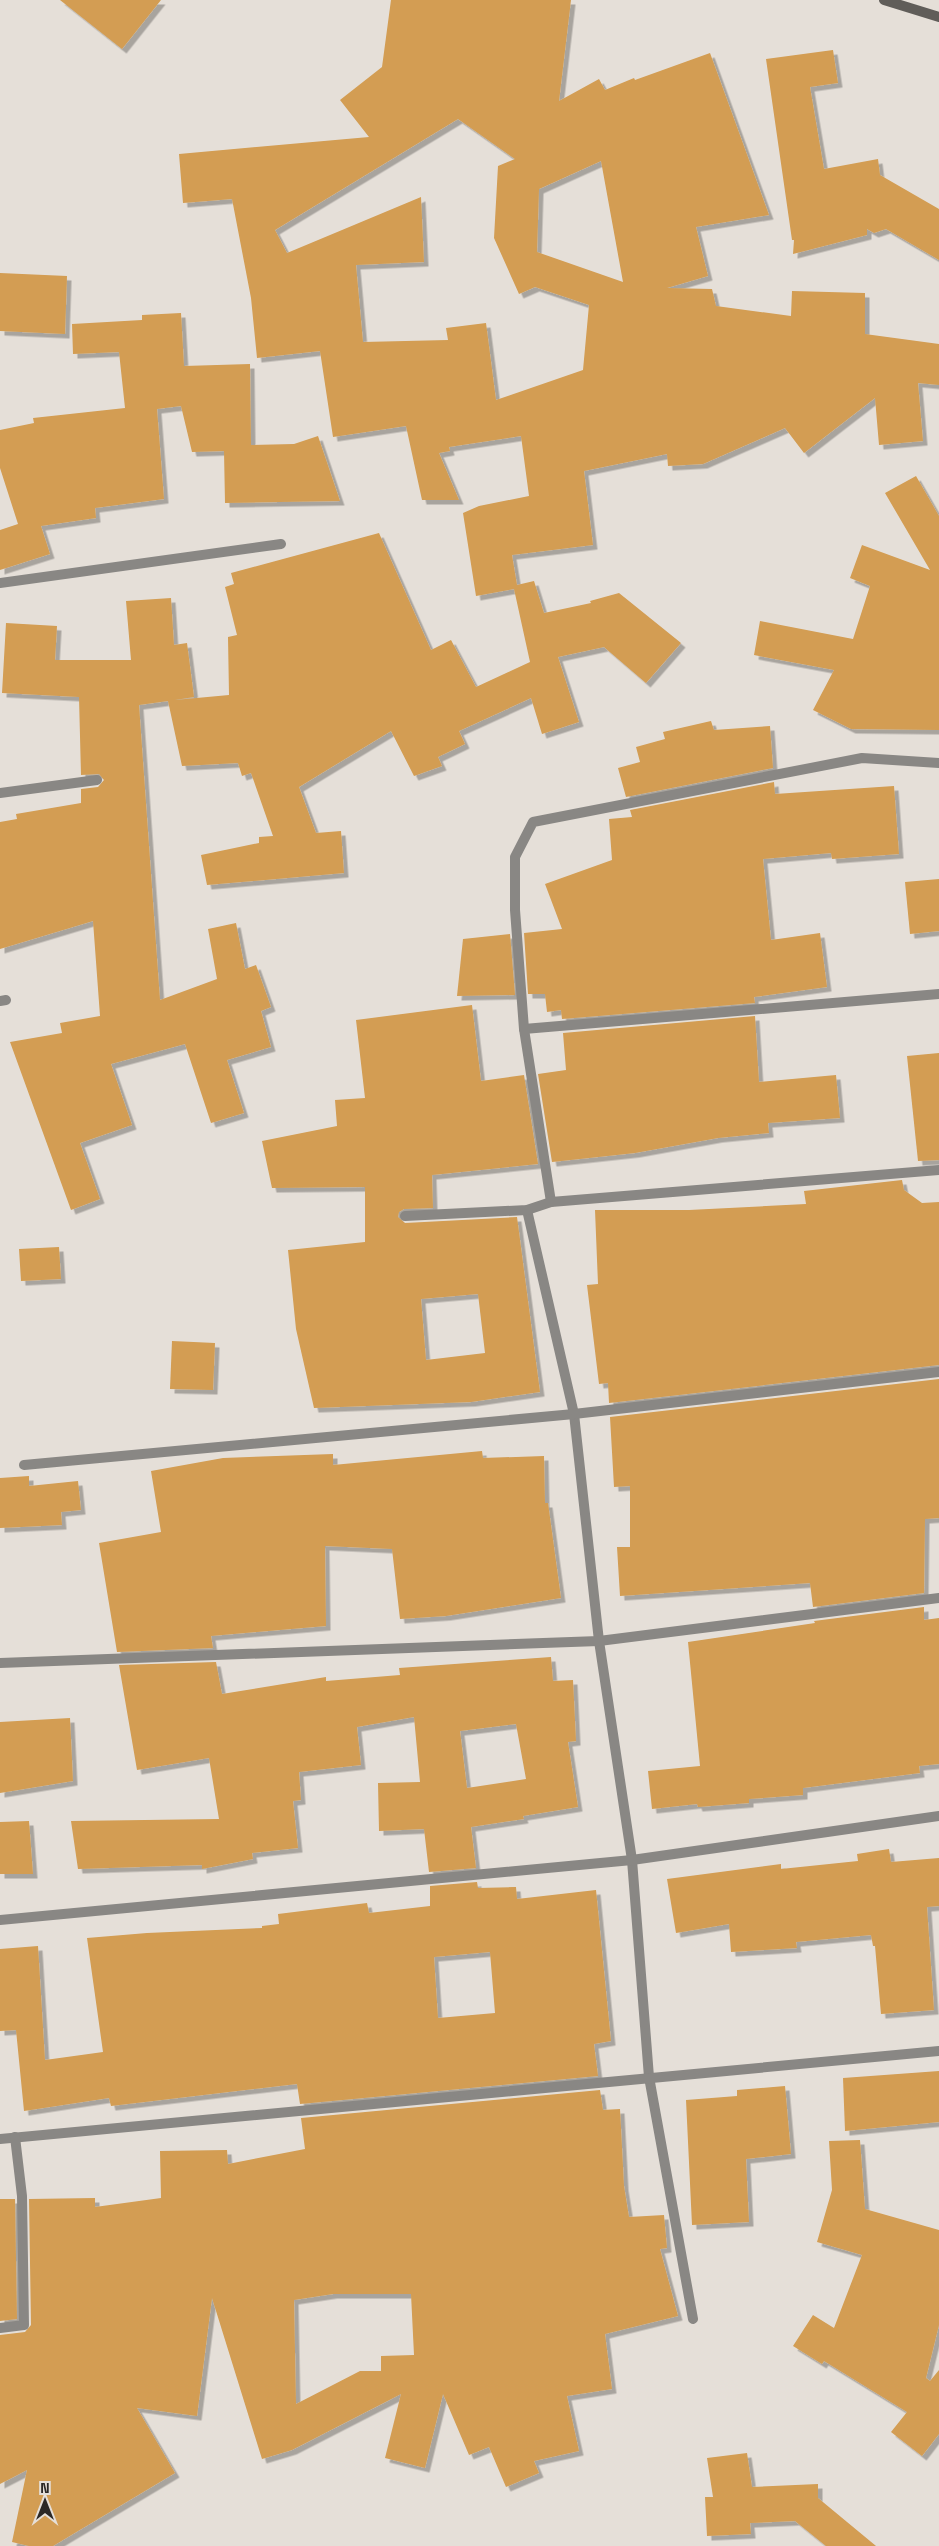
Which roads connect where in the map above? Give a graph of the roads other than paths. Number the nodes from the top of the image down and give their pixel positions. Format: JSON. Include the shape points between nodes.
{"nodes":[{"id":1,"x":884,"y":0,"type":"edge"},
{"id":2,"x":939,"y":17,"type":"edge"},
{"id":3,"x":281,"y":544,"type":"dead end"},
{"id":4,"x":0,"y":583,"type":"edge"},
{"id":5,"x":939,"y":763,"type":"edge"},
{"id":6,"x":97,"y":780,"type":"dead end"},
{"id":7,"x":0,"y":793,"type":"edge"},
{"id":8,"x":939,"y":994,"type":"edge"},
{"id":9,"x":524,"y":1030,"type":"junction"},
{"id":10,"x":939,"y":1170,"type":"edge"},
{"id":11,"x":552,"y":1202,"type":"junction"},
{"id":12,"x":527,"y":1210,"type":"junction"},
{"id":13,"x":405,"y":1216,"type":"dead end"},
{"id":14,"x":939,"y":1372,"type":"edge"},
{"id":15,"x":574,"y":1414,"type":"junction"},
{"id":16,"x":24,"y":1464,"type":"dead end"},
{"id":17,"x":939,"y":1598,"type":"edge"},
{"id":18,"x":599,"y":1641,"type":"junction"},
{"id":19,"x":0,"y":1662,"type":"edge"},
{"id":20,"x":939,"y":1816,"type":"edge"},
{"id":21,"x":632,"y":1860,"type":"junction"},
{"id":22,"x":0,"y":1920,"type":"edge"},
{"id":23,"x":939,"y":2051,"type":"edge"},
{"id":24,"x":649,"y":2077,"type":"junction"},
{"id":25,"x":15,"y":2137,"type":"junction"},
{"id":26,"x":0,"y":2139,"type":"edge"},
{"id":27,"x":693,"y":2319,"type":"dead end"},
{"id":28,"x":0,"y":2328,"type":"edge"}],
"edges":[{"from":1,"to":2,"type":"street"},
{"from":3,"to":4,"type":"street"},
{"from":5,"to":9,"type":"street","via":[[862,758],[533,822],[515,857],[515,910]]},
{"from":6,"to":7,"type":"street"},
{"from":8,"to":9,"type":"street"},
{"from":9,"to":11,"type":"street"},
{"from":10,"to":11,"type":"street"},
{"from":11,"to":12,"type":"street"},
{"from":12,"to":13,"type":"street"},
{"from":12,"to":15,"type":"street"},
{"from":14,"to":15,"type":"street"},
{"from":15,"to":16,"type":"street"},
{"from":15,"to":18,"type":"street"},
{"from":17,"to":18,"type":"street"},
{"from":18,"to":19,"type":"street"},
{"from":18,"to":21,"type":"street"},
{"from":20,"to":21,"type":"street"},
{"from":21,"to":22,"type":"street"},
{"from":21,"to":24,"type":"street"},
{"from":23,"to":24,"type":"street"},
{"from":24,"to":25,"type":"street"},
{"from":24,"to":27,"type":"street"},
{"from":25,"to":26,"type":"street"},
{"from":25,"to":28,"type":"street","via":[[22,2196],[24,2325]]}]}
